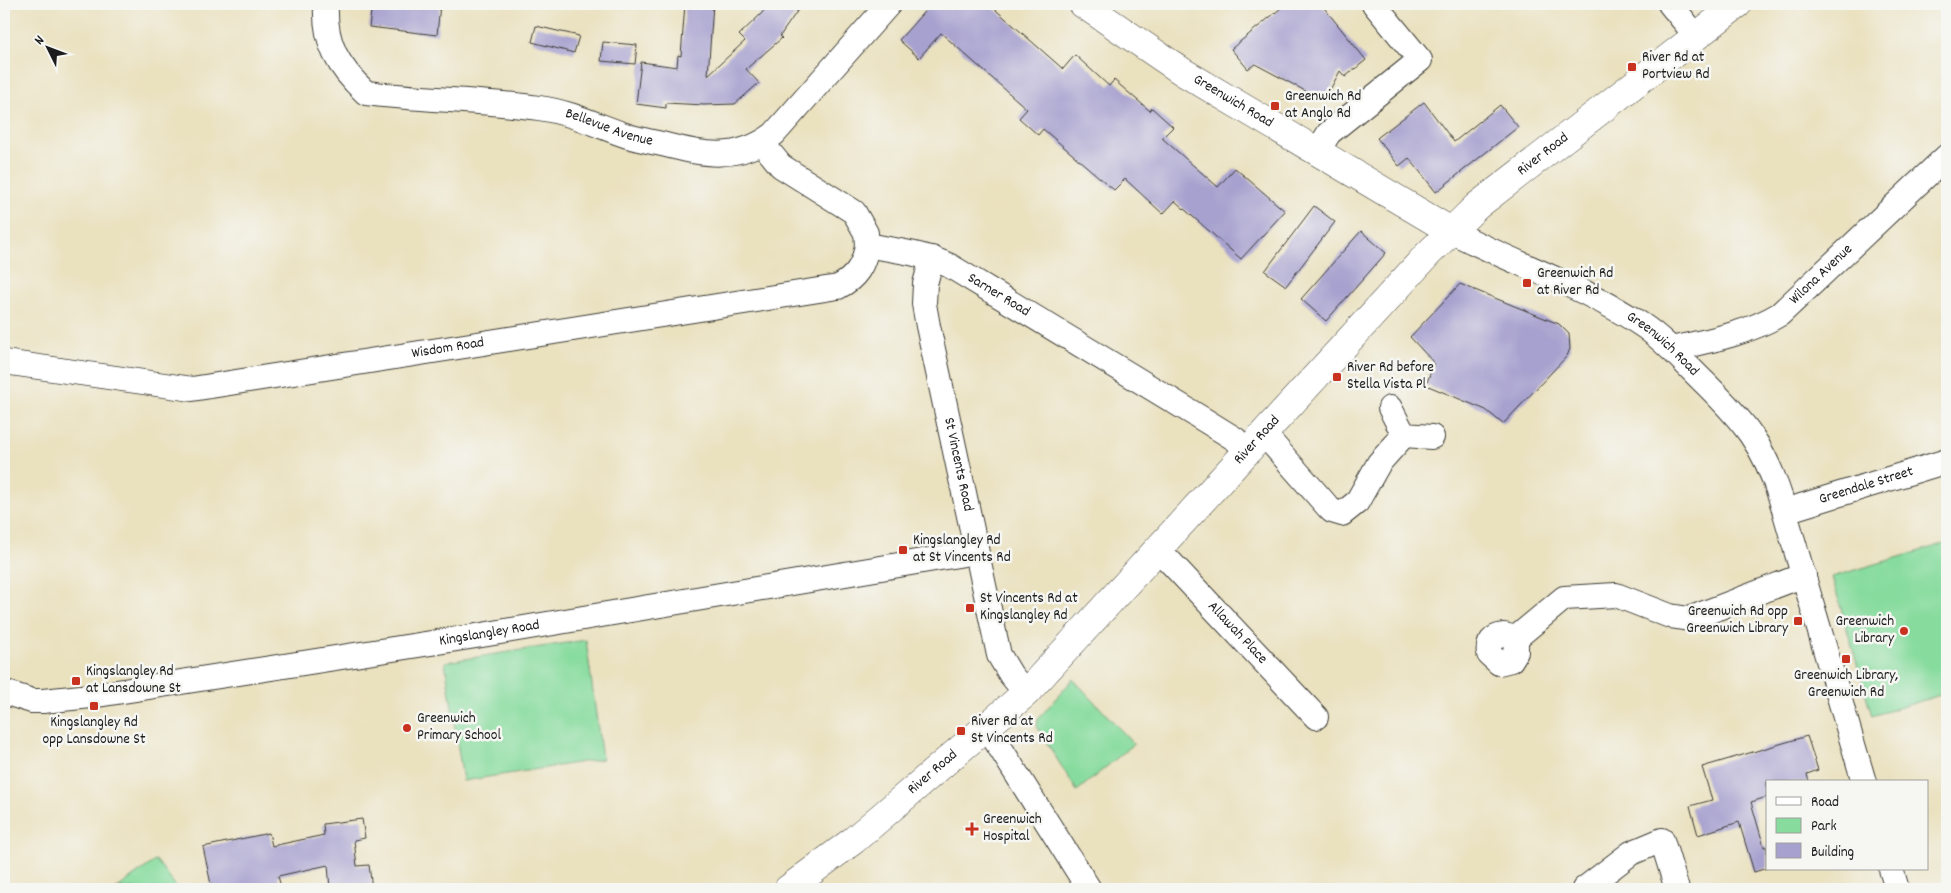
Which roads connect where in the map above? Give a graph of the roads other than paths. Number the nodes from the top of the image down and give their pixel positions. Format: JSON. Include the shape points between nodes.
{"nodes":[{"id":1,"x":326,"y":4,"type":"edge"},
{"id":2,"x":889,"y":4,"type":"edge"},
{"id":3,"x":1083,"y":4,"type":"edge"},
{"id":4,"x":1374,"y":4,"type":"edge"},
{"id":5,"x":1670,"y":4,"type":"edge"},
{"id":6,"x":1738,"y":4,"type":"edge"},
{"id":7,"x":1697,"y":37,"type":"junction"},
{"id":8,"x":762,"y":143,"type":"junction"},
{"id":9,"x":1317,"y":152,"type":"junction"},
{"id":10,"x":1947,"y":156,"type":"edge"},
{"id":11,"x":1451,"y":231,"type":"junction"},
{"id":12,"x":868,"y":245,"type":"junction"},
{"id":13,"x":932,"y":258,"type":"junction"},
{"id":14,"x":1671,"y":349,"type":"junction"},
{"id":15,"x":4,"y":362,"type":"edge"},
{"id":16,"x":1390,"y":408,"type":"dead end"},
{"id":17,"x":1404,"y":435,"type":"junction"},
{"id":18,"x":1432,"y":437,"type":"dead end"},
{"id":19,"x":1256,"y":443,"type":"junction"},
{"id":20,"x":1947,"y":461,"type":"edge"},
{"id":21,"x":1784,"y":512,"type":"junction"},
{"id":22,"x":1159,"y":550,"type":"junction"},
{"id":23,"x":976,"y":552,"type":"junction"},
{"id":24,"x":1804,"y":575,"type":"junction"},
{"id":25,"x":1516,"y":638,"type":"dead end"},
{"id":26,"x":4,"y":692,"type":"edge"},
{"id":27,"x":1026,"y":693,"type":"junction"},
{"id":28,"x":1316,"y":717,"type":"dead end"},
{"id":29,"x":987,"y":727,"type":"junction"},
{"id":30,"x":1863,"y":780,"type":"edge"},
{"id":31,"x":1891,"y":870,"type":"edge"},
{"id":32,"x":788,"y":889,"type":"edge"},
{"id":33,"x":1088,"y":889,"type":"edge"},
{"id":34,"x":1584,"y":889,"type":"edge"},
{"id":35,"x":1677,"y":889,"type":"edge"},
{"id":36,"x":1897,"y":889,"type":"edge"}],
"edges":[{"from":1,"to":8,"type":"street","name":"Bellevue Avenue","via":[[332,51],[350,78],[366,93],[541,108],[582,117],[623,135],[700,154],[730,154]]},
{"from":2,"to":8,"type":"street","name":"Bellevue Avenue","via":[[782,126]]},
{"from":3,"to":9,"type":"main road","name":"Greenwich Road","via":[[1183,72]]},
{"from":4,"to":9,"type":"street","via":[[1420,60],[1330,133]]},
{"from":5,"to":7,"type":"street"},
{"from":6,"to":7,"type":"main road","name":"River Road"},
{"from":7,"to":11,"type":"main road","name":"River Road","via":[[1477,206]]},
{"from":8,"to":12,"type":"street","via":[[781,166],[854,212],[866,233]]},
{"from":9,"to":11,"type":"main road","name":"Greenwich Road"},
{"from":10,"to":14,"type":"street","name":"Wilona Avenue","via":[[1780,314],[1745,331]]},
{"from":11,"to":14,"type":"street","name":"Greenwich Road","via":[[1609,306],[1642,325]]},
{"from":11,"to":19,"type":"main road","name":"River Road"},
{"from":12,"to":13,"type":"street","name":"Sarner Road"},
{"from":12,"to":15,"type":"street","name":"Wisdom Road","via":[[860,268],[838,287],[192,389]]},
{"from":13,"to":19,"type":"street","name":"Sarner Road","via":[[968,276],[1234,439]]},
{"from":13,"to":23,"type":"street","name":"St Vincents Road","via":[[924,304]]},
{"from":14,"to":21,"type":"street","name":"Greenwich Road","via":[[1749,430],[1765,456]]},
{"from":16,"to":17,"type":"street"},
{"from":17,"to":18,"type":"street"},
{"from":17,"to":19,"type":"street","name":"Sarner Road","via":[[1378,463],[1357,502],[1342,514],[1332,511]]},
{"from":19,"to":22,"type":"main road","name":"River Road"},
{"from":20,"to":21,"type":"street","name":"Greendale Street"},
{"from":21,"to":24,"type":"street","name":"Greenwich Road"},
{"from":22,"to":27,"type":"main road","name":"River Road"},
{"from":22,"to":28,"type":"street","name":"Allawah Place"},
{"from":23,"to":26,"type":"street","name":"Kingslangley Road","via":[[476,636],[91,696],[32,701]]},
{"from":23,"to":27,"type":"street","name":"St Vincents Road","via":[[999,655]]},
{"from":24,"to":25,"type":"street","via":[[1690,619],[1670,616],[1616,595],[1564,598]]},
{"from":24,"to":30,"type":"street","name":"Greenwich Road"},
{"from":27,"to":29,"type":"main road","name":"River Road"},
{"from":29,"to":32,"type":"main road","name":"River Road","via":[[854,840]]},
{"from":29,"to":33,"type":"street"},
{"from":31,"to":36,"type":"street"},
{"from":34,"to":35,"type":"street","via":[[1631,853],[1662,840]]}]}
